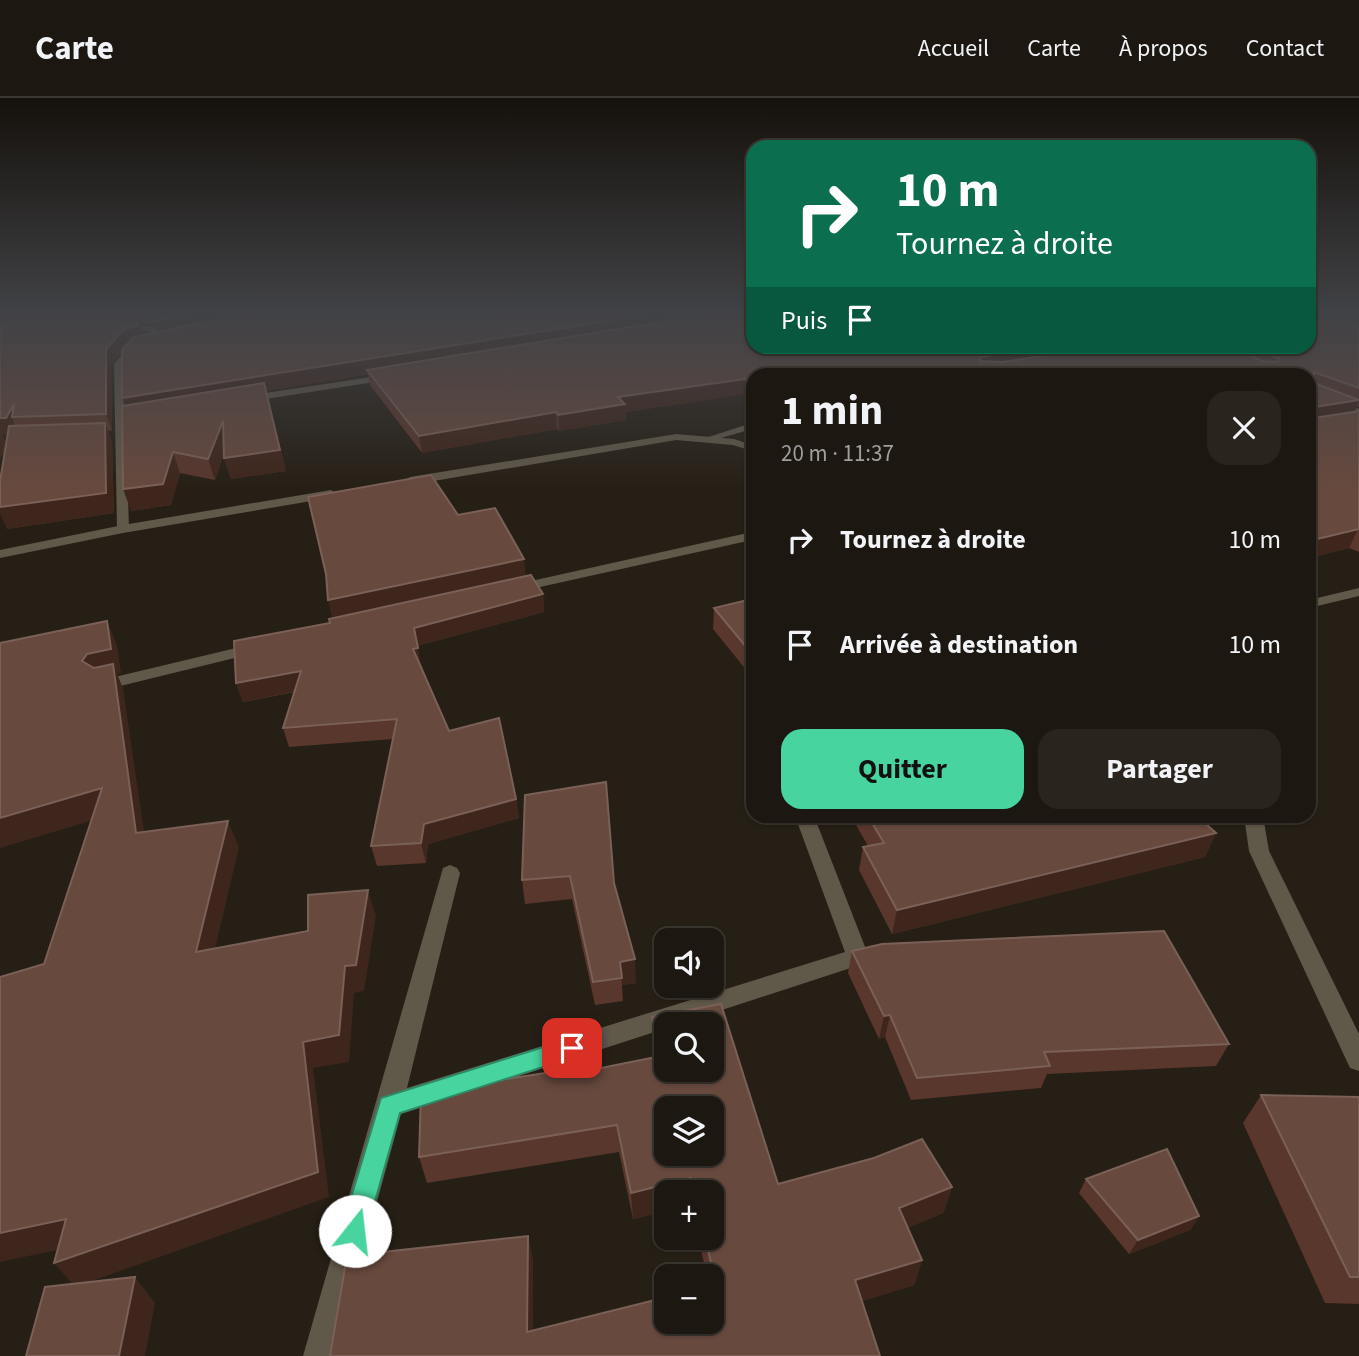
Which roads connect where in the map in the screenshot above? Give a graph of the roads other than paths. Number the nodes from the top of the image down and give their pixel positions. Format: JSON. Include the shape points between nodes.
{"nodes":[{"id":1,"x":119,"y":373,"type":"edge"},
{"id":2,"x":404,"y":375,"type":"edge"},
{"id":3,"x":1316,"y":395,"type":"edge"},
{"id":4,"x":231,"y":401,"type":"edge"},
{"id":5,"x":1359,"y":413,"type":"edge"},
{"id":6,"x":131,"y":419,"type":"edge"},
{"id":7,"x":118,"y":421,"type":"junction"},
{"id":8,"x":1359,"y":421,"type":"edge"},
{"id":9,"x":1346,"y":423,"type":"edge"},
{"id":10,"x":746,"y":428,"type":"edge"},
{"id":11,"x":119,"y":436,"type":"junction"},
{"id":12,"x":106,"y":437,"type":"edge"},
{"id":13,"x":707,"y":439,"type":"junction"},
{"id":14,"x":746,"y":447,"type":"edge"},
{"id":15,"x":391,"y":484,"type":"edge"},
{"id":16,"x":338,"y":493,"type":"edge"},
{"id":17,"x":123,"y":529,"type":"junction"},
{"id":18,"x":746,"y":537,"type":"edge"},
{"id":19,"x":0,"y":554,"type":"edge"},
{"id":20,"x":497,"y":593,"type":"edge"},
{"id":21,"x":1359,"y":593,"type":"edge"},
{"id":22,"x":1316,"y":602,"type":"edge"},
{"id":23,"x":270,"y":644,"type":"edge"},
{"id":24,"x":104,"y":685,"type":"edge"},
{"id":25,"x":807,"y":823,"type":"edge"},
{"id":26,"x":1254,"y":823,"type":"edge"},
{"id":27,"x":450,"y":873,"type":"dead end"},
{"id":28,"x":1359,"y":1060,"type":"edge"},
{"id":29,"x":390,"y":1105,"type":"junction"},
{"id":30,"x":319,"y":1356,"type":"edge"}],
"edges":[{"from":1,"to":7,"type":"street"},
{"from":2,"to":4,"type":"street"},
{"from":3,"to":5,"type":"street"},
{"from":6,"to":7,"type":"street"},
{"from":7,"to":11,"type":"street"},
{"from":8,"to":9,"type":"street"},
{"from":10,"to":13,"type":"street"},
{"from":11,"to":12,"type":"street"},
{"from":11,"to":17,"type":"street"},
{"from":13,"to":14,"type":"street"},
{"from":13,"to":15,"type":"street","via":[[654,440]]},
{"from":16,"to":17,"type":"street"},
{"from":17,"to":19,"type":"street"},
{"from":18,"to":20,"type":"street"},
{"from":21,"to":22,"type":"street"},
{"from":23,"to":24,"type":"street"},
{"from":25,"to":29,"type":"street","via":[[858,957]]},
{"from":26,"to":28,"type":"street","via":[[1259,851]]},
{"from":27,"to":29,"type":"street"},
{"from":29,"to":30,"type":"street"}]}
